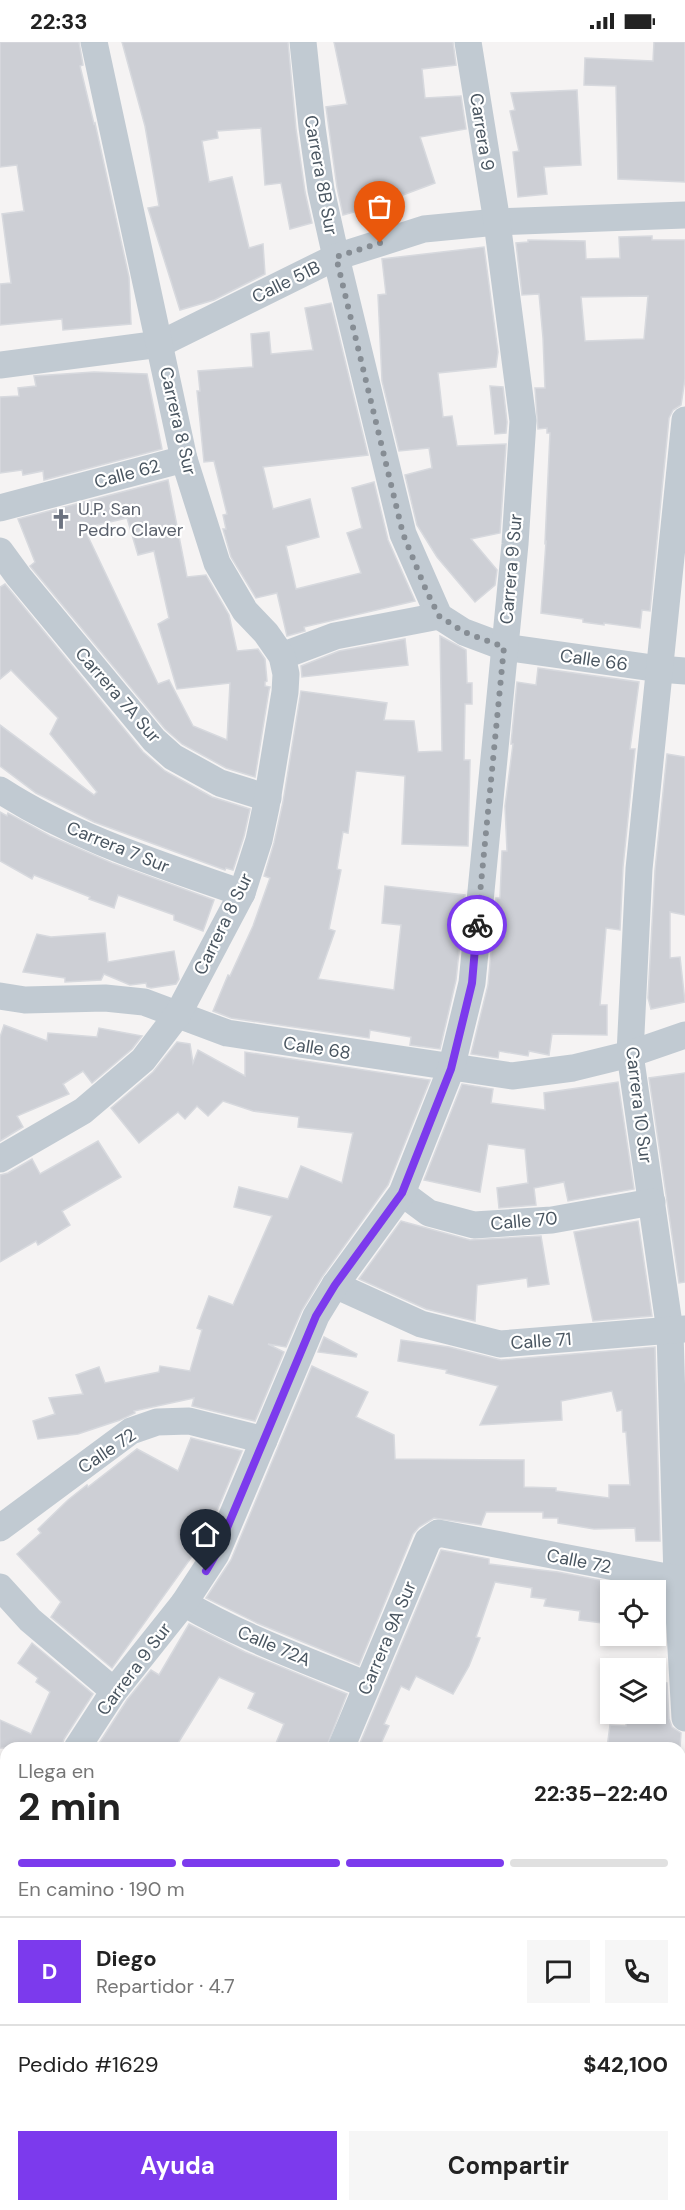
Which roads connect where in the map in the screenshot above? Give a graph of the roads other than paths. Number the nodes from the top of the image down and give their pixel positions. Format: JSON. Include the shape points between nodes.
{"nodes":[{"id":1,"x":94,"y":42,"type":"edge"},
{"id":2,"x":303,"y":42,"type":"edge"},
{"id":3,"x":468,"y":42,"type":"edge"},
{"id":4,"x":685,"y":215,"type":"edge"},
{"id":5,"x":496,"y":222,"type":"junction"},
{"id":6,"x":336,"y":257,"type":"junction"},
{"id":7,"x":160,"y":344,"type":"junction"},
{"id":8,"x":0,"y":365,"type":"edge"},
{"id":9,"x":685,"y":420,"type":"edge"},
{"id":10,"x":184,"y":459,"type":"junction"},
{"id":11,"x":0,"y":508,"type":"edge"},
{"id":12,"x":0,"y":551,"type":"edge"},
{"id":13,"x":439,"y":616,"type":"junction"},
{"id":14,"x":504,"y":647,"type":"junction"},
{"id":15,"x":282,"y":656,"type":"junction"},
{"id":16,"x":673,"y":670,"type":"edge"},
{"id":17,"x":0,"y":790,"type":"edge"},
{"id":18,"x":268,"y":798,"type":"junction"},
{"id":19,"x":242,"y":893,"type":"junction"},
{"id":20,"x":0,"y":996,"type":"edge"},
{"id":21,"x":178,"y":1014,"type":"junction"},
{"id":22,"x":685,"y":1035,"type":"edge"},
{"id":23,"x":630,"y":1053,"type":"junction"},
{"id":24,"x":451,"y":1069,"type":"junction"},
{"id":25,"x":0,"y":1159,"type":"edge"},
{"id":26,"x":402,"y":1193,"type":"junction"},
{"id":27,"x":652,"y":1202,"type":"junction"},
{"id":28,"x":335,"y":1285,"type":"junction"},
{"id":29,"x":677,"y":1330,"type":"edge"},
{"id":30,"x":264,"y":1440,"type":"junction"},
{"id":31,"x":0,"y":1527,"type":"edge"},
{"id":32,"x":438,"y":1533,"type":"joint"},
{"id":33,"x":681,"y":1579,"type":"edge"},
{"id":34,"x":0,"y":1587,"type":"edge"},
{"id":35,"x":184,"y":1603,"type":"junction"},
{"id":36,"x":367,"y":1684,"type":"junction"},
{"id":37,"x":114,"y":1691,"type":"junction"},
{"id":38,"x":685,"y":1718,"type":"edge"},
{"id":39,"x":81,"y":1742,"type":"edge"},
{"id":40,"x":343,"y":1742,"type":"edge"}],
"edges":[{"from":1,"to":7,"type":"street","name":"Carrera 8 Sur"},
{"from":2,"to":6,"type":"street","name":"Carrera 8B Sur","via":[[320,180]]},
{"from":3,"to":5,"type":"street","name":"Carrera 9"},
{"from":4,"to":5,"type":"street","name":"Calle 51B"},
{"from":5,"to":6,"type":"street","name":"Calle 51B","via":[[424,229]]},
{"from":5,"to":14,"type":"street","name":"Carrera 9 Sur","via":[[523,421]]},
{"from":6,"to":7,"type":"street","name":"Calle 51B"},
{"from":6,"to":13,"type":"street","name":"Carrera 8B Sur","via":[[403,534]]},
{"from":7,"to":8,"type":"street","name":"Calle 51B"},
{"from":7,"to":10,"type":"street","name":"Carrera 8 Sur"},
{"from":9,"to":16,"type":"street","name":"Carrera 10 Sur"},
{"from":10,"to":11,"type":"street","name":"Calle 62"},
{"from":10,"to":15,"type":"street","name":"Carrera 8 Sur","via":[[217,563],[245,611]]},
{"from":12,"to":18,"type":"street","name":"Carrera 7A Sur","via":[[154,740],[173,757],[220,783]]},
{"from":13,"to":14,"type":"street","via":[[464,632]]},
{"from":13,"to":15,"type":"street","via":[[335,636]]},
{"from":14,"to":16,"type":"street","name":"Calle 66"},
{"from":14,"to":24,"type":"street","name":"Carrera 9 Sur","via":[[472,983]]},
{"from":15,"to":18,"type":"street","name":"Carrera 8 Sur","via":[[285,692]]},
{"from":16,"to":23,"type":"street","name":"Carrera 10 Sur","via":[[639,869]]},
{"from":17,"to":19,"type":"street","name":"Carrera 7 Sur","via":[[81,835]]},
{"from":18,"to":19,"type":"street","name":"Carrera 8 Sur"},
{"from":19,"to":21,"type":"street","name":"Carrera 8 Sur"},
{"from":20,"to":21,"type":"street","name":"Calle 68","via":[[25,1000],[105,998],[144,1002]]},
{"from":21,"to":24,"type":"street","name":"Calle 68","via":[[227,1034]]},
{"from":21,"to":25,"type":"street","via":[[143,1060],[83,1111]]},
{"from":22,"to":23,"type":"street","name":"Calle 68"},
{"from":23,"to":24,"type":"street","name":"Calle 68","via":[[573,1068],[512,1076]]},
{"from":23,"to":27,"type":"street","name":"Carrera 10 Sur"},
{"from":24,"to":26,"type":"street","name":"Carrera 9 Sur"},
{"from":26,"to":27,"type":"street","name":"Calle 70","via":[[429,1213],[474,1225],[552,1220]]},
{"from":26,"to":28,"type":"street","name":"Carrera 9 Sur"},
{"from":27,"to":29,"type":"street","name":"Carrera 10 Sur"},
{"from":28,"to":29,"type":"street","name":"Calle 71","via":[[421,1324],[500,1344]]},
{"from":28,"to":30,"type":"street","name":"Carrera 9 Sur","via":[[316,1316]]},
{"from":29,"to":33,"type":"street","name":"Carrera 10 Sur"},
{"from":30,"to":31,"type":"street","name":"Calle 72","via":[[189,1421],[157,1422],[131,1431]]},
{"from":30,"to":35,"type":"street","name":"Carrera 9 Sur","via":[[216,1554]]},
{"from":32,"to":33,"type":"street","name":"Calle 72"},
{"from":32,"to":36,"type":"street","name":"Carrera 9A Sur","via":[[428,1540]]},
{"from":33,"to":38,"type":"street","name":"Carrera 10 Sur"},
{"from":34,"to":37,"type":"street","via":[[30,1620]]},
{"from":35,"to":36,"type":"street","name":"Calle 72A","via":[[288,1653]]},
{"from":35,"to":37,"type":"street","name":"Carrera 9 Sur"},
{"from":36,"to":40,"type":"street","name":"Carrera 9A Sur"},
{"from":37,"to":39,"type":"street","name":"Carrera 9 Sur"}]}
